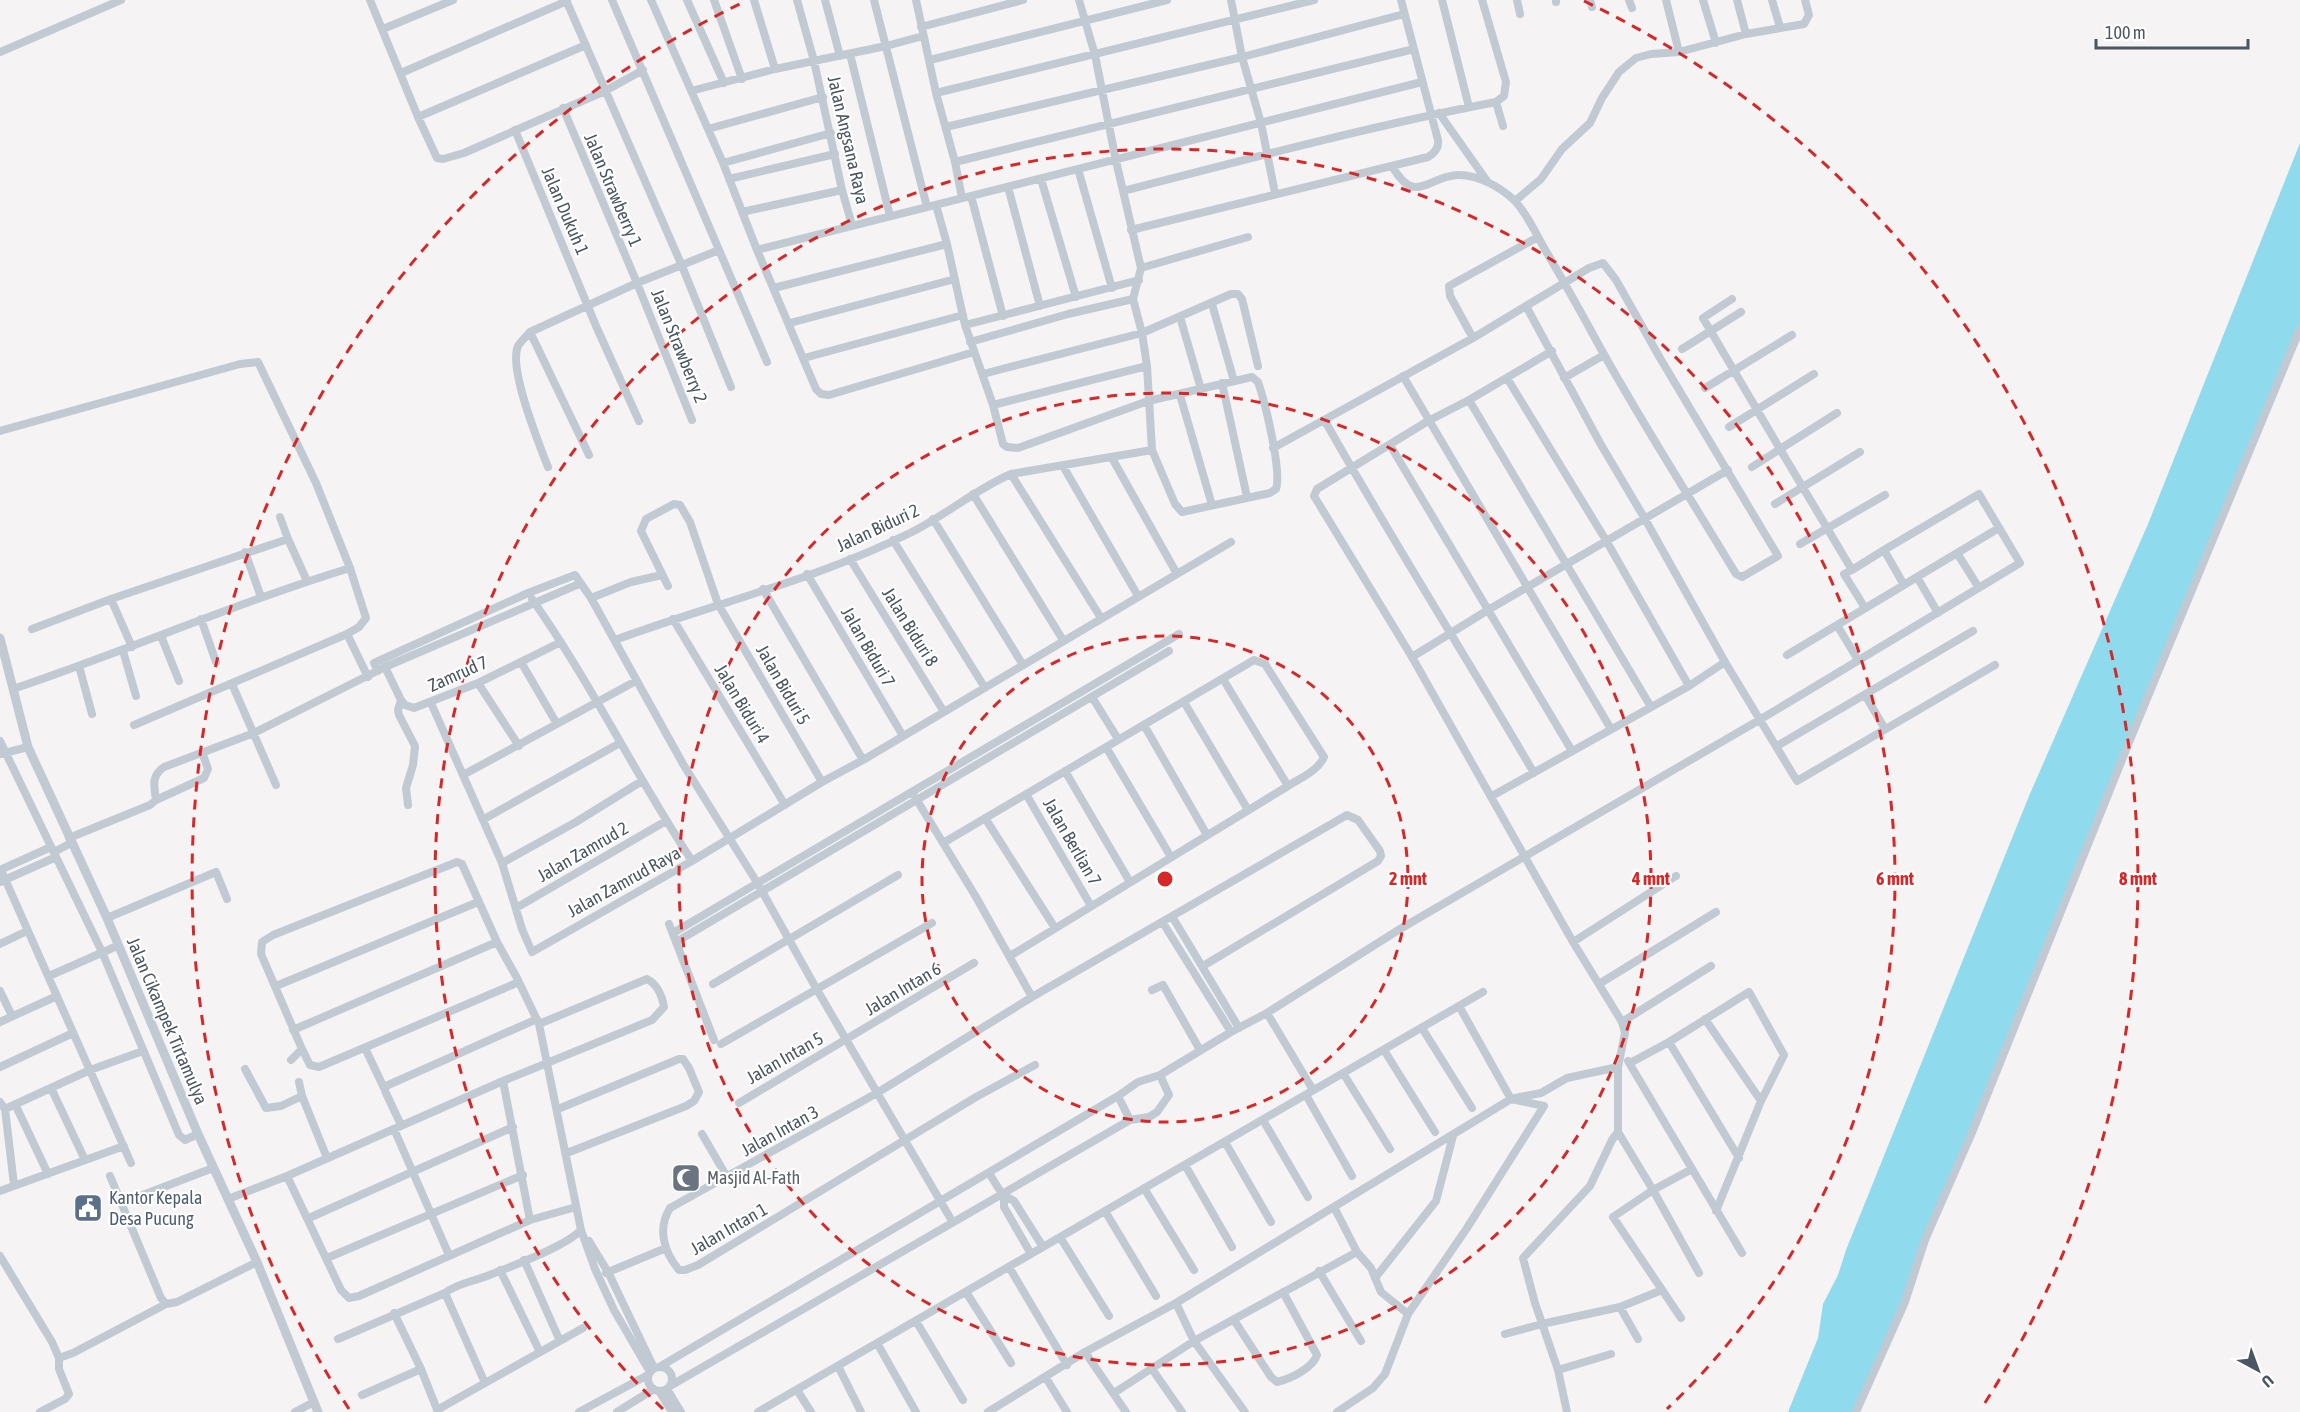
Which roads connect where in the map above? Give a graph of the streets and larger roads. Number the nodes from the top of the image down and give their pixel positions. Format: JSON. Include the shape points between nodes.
{"nodes":[{"id":1,"x":122,"y":0,"type":"edge"},
{"id":2,"x":370,"y":0,"type":"edge"},
{"id":3,"x":453,"y":0,"type":"edge"},
{"id":4,"x":612,"y":0,"type":"edge"},
{"id":5,"x":651,"y":0,"type":"edge"},
{"id":6,"x":687,"y":0,"type":"edge"},
{"id":7,"x":714,"y":0,"type":"edge"},
{"id":8,"x":754,"y":0,"type":"edge"},
{"id":9,"x":798,"y":0,"type":"edge"},
{"id":10,"x":825,"y":0,"type":"edge"},
{"id":11,"x":874,"y":0,"type":"edge"},
{"id":12,"x":916,"y":0,"type":"edge"},
{"id":13,"x":1023,"y":0,"type":"edge"},
{"id":14,"x":1079,"y":0,"type":"edge"},
{"id":15,"x":1167,"y":0,"type":"edge"},
{"id":16,"x":1231,"y":0,"type":"edge"},
{"id":17,"x":1314,"y":0,"type":"edge"},
{"id":18,"x":1401,"y":0,"type":"edge"},
{"id":19,"x":1442,"y":0,"type":"edge"},
{"id":20,"x":1482,"y":0,"type":"edge"},
{"id":21,"x":1517,"y":0,"type":"edge"},
{"id":22,"x":1666,"y":0,"type":"edge"},
{"id":23,"x":1703,"y":0,"type":"edge"},
{"id":24,"x":1737,"y":0,"type":"edge"},
{"id":25,"x":1772,"y":0,"type":"edge"},
{"id":26,"x":1805,"y":0,"type":"edge"},
{"id":27,"x":567,"y":1,"type":"edge"},
{"id":28,"x":1404,"y":14,"type":"junction"},
{"id":29,"x":1520,"y":14,"type":"dead end"},
{"id":30,"x":1235,"y":19,"type":"junction"},
{"id":31,"x":1084,"y":21,"type":"junction"},
{"id":32,"x":921,"y":27,"type":"junction"},
{"id":33,"x":1780,"y":27,"type":"junction"},
{"id":34,"x":383,"y":29,"type":"junction"},
{"id":35,"x":1746,"y":34,"type":"junction"},
{"id":36,"x":923,"y":36,"type":"junction"},
{"id":37,"x":1716,"y":43,"type":"junction"},
{"id":38,"x":586,"y":45,"type":"junction"},
{"id":39,"x":886,"y":46,"type":"junction"},
{"id":40,"x":1413,"y":49,"type":"junction"},
{"id":41,"x":0,"y":52,"type":"edge"},
{"id":42,"x":1679,"y":52,"type":"junction"},
{"id":43,"x":850,"y":54,"type":"junction"},
{"id":44,"x":1095,"y":55,"type":"junction"},
{"id":45,"x":840,"y":56,"type":"junction"},
{"id":46,"x":1242,"y":57,"type":"junction"},
{"id":47,"x":930,"y":60,"type":"junction"},
{"id":48,"x":814,"y":61,"type":"junction"},
{"id":49,"x":775,"y":69,"type":"junction"},
{"id":50,"x":643,"y":70,"type":"junction"},
{"id":51,"x":401,"y":73,"type":"junction"},
{"id":52,"x":742,"y":79,"type":"junction"},
{"id":53,"x":1422,"y":82,"type":"junction"},
{"id":54,"x":724,"y":83,"type":"junction"},
{"id":55,"x":1102,"y":90,"type":"junction"},
{"id":56,"x":1251,"y":90,"type":"junction"},
{"id":57,"x":605,"y":91,"type":"junction"},
{"id":58,"x":691,"y":91,"type":"junction"},
{"id":59,"x":936,"y":93,"type":"junction"},
{"id":60,"x":823,"y":98,"type":"junction"},
{"id":61,"x":1497,"y":102,"type":"junction"},
{"id":62,"x":1469,"y":107,"type":"junction"},
{"id":63,"x":562,"y":108,"type":"junction"},
{"id":64,"x":1435,"y":113,"type":"junction"},
{"id":65,"x":418,"y":117,"type":"junction"},
{"id":66,"x":1261,"y":123,"type":"junction"},
{"id":67,"x":1110,"y":124,"type":"junction"},
{"id":68,"x":1503,"y":126,"type":"dead end"},
{"id":69,"x":946,"y":127,"type":"junction"},
{"id":70,"x":708,"y":129,"type":"junction"},
{"id":71,"x":515,"y":130,"type":"junction"},
{"id":72,"x":831,"y":133,"type":"junction"},
{"id":73,"x":1267,"y":153,"type":"junction"},
{"id":74,"x":835,"y":154,"type":"junction"},
{"id":75,"x":1116,"y":161,"type":"junction"},
{"id":76,"x":956,"y":162,"type":"junction"},
{"id":77,"x":723,"y":163,"type":"junction"},
{"id":78,"x":1392,"y":166,"type":"junction"},
{"id":79,"x":1078,"y":170,"type":"junction"},
{"id":80,"x":1041,"y":179,"type":"junction"},
{"id":81,"x":729,"y":180,"type":"junction"},
{"id":82,"x":1488,"y":182,"type":"junction"},
{"id":83,"x":1008,"y":187,"type":"junction"},
{"id":84,"x":842,"y":190,"type":"junction"},
{"id":85,"x":1123,"y":191,"type":"junction"},
{"id":86,"x":1275,"y":193,"type":"junction"},
{"id":87,"x":971,"y":196,"type":"junction"},
{"id":88,"x":962,"y":198,"type":"junction"},
{"id":89,"x":1515,"y":201,"type":"junction"},
{"id":90,"x":936,"y":205,"type":"junction"},
{"id":91,"x":927,"y":207,"type":"junction"},
{"id":92,"x":742,"y":212,"type":"junction"},
{"id":93,"x":890,"y":216,"type":"junction"},
{"id":94,"x":852,"y":225,"type":"junction"},
{"id":95,"x":1131,"y":230,"type":"junction"},
{"id":96,"x":1248,"y":237,"type":"dead end"},
{"id":97,"x":1538,"y":237,"type":"junction"},
{"id":98,"x":947,"y":244,"type":"junction"},
{"id":99,"x":719,"y":250,"type":"junction"},
{"id":100,"x":757,"y":250,"type":"junction"},
{"id":101,"x":682,"y":266,"type":"junction"},
{"id":102,"x":1141,"y":268,"type":"junction"},
{"id":103,"x":955,"y":279,"type":"junction"},
{"id":104,"x":1139,"y":280,"type":"junction"},
{"id":105,"x":1564,"y":282,"type":"junction"},
{"id":106,"x":637,"y":283,"type":"junction"},
{"id":107,"x":774,"y":288,"type":"junction"},
{"id":108,"x":1112,"y":288,"type":"junction"},
{"id":109,"x":1076,"y":297,"type":"junction"},
{"id":110,"x":1133,"y":299,"type":"junction"},
{"id":111,"x":1732,"y":299,"type":"dead end"},
{"id":112,"x":1212,"y":304,"type":"junction"},
{"id":113,"x":588,"y":305,"type":"junction"},
{"id":114,"x":1040,"y":306,"type":"junction"},
{"id":115,"x":1526,"y":306,"type":"junction"},
{"id":116,"x":1741,"y":312,"type":"dead end"},
{"id":117,"x":963,"y":315,"type":"junction"},
{"id":118,"x":1003,"y":315,"type":"junction"},
{"id":119,"x":1180,"y":317,"type":"junction"},
{"id":120,"x":994,"y":318,"type":"junction"},
{"id":121,"x":790,"y":323,"type":"junction"},
{"id":122,"x":965,"y":325,"type":"junction"},
{"id":123,"x":2300,"y":329,"type":"edge"},
{"id":124,"x":1711,"y":331,"type":"junction"},
{"id":125,"x":530,"y":332,"type":"junction"},
{"id":126,"x":1142,"y":333,"type":"junction"},
{"id":127,"x":998,"y":334,"type":"junction"},
{"id":128,"x":1792,"y":336,"type":"dead end"},
{"id":129,"x":1473,"y":338,"type":"junction"},
{"id":130,"x":970,"y":342,"type":"junction"},
{"id":131,"x":1682,"y":349,"type":"dead end"},
{"id":132,"x":1552,"y":351,"type":"junction"},
{"id":133,"x":974,"y":352,"type":"junction"},
{"id":134,"x":1604,"y":355,"type":"junction"},
{"id":135,"x":804,"y":358,"type":"junction"},
{"id":136,"x":767,"y":362,"type":"dead end"},
{"id":137,"x":1147,"y":366,"type":"junction"},
{"id":138,"x":1258,"y":366,"type":"dead end"},
{"id":139,"x":1734,"y":370,"type":"junction"},
{"id":140,"x":982,"y":374,"type":"junction"},
{"id":141,"x":1814,"y":374,"type":"dead end"},
{"id":142,"x":1403,"y":376,"type":"junction"},
{"id":143,"x":1507,"y":378,"type":"junction"},
{"id":144,"x":1564,"y":378,"type":"junction"},
{"id":145,"x":1234,"y":381,"type":"junction"},
{"id":146,"x":1222,"y":383,"type":"junction"},
{"id":147,"x":731,"y":387,"type":"dead end"},
{"id":148,"x":1705,"y":388,"type":"dead end"},
{"id":149,"x":1201,"y":389,"type":"junction"},
{"id":150,"x":1180,"y":395,"type":"junction"},
{"id":151,"x":1469,"y":400,"type":"junction"},
{"id":152,"x":1148,"y":401,"type":"junction"},
{"id":153,"x":993,"y":405,"type":"junction"},
{"id":154,"x":1757,"y":410,"type":"junction"},
{"id":155,"x":1837,"y":413,"type":"dead end"},
{"id":156,"x":692,"y":420,"type":"dead end"},
{"id":157,"x":639,"y":421,"type":"dead end"},
{"id":158,"x":1324,"y":421,"type":"junction"},
{"id":159,"x":1428,"y":421,"type":"junction"},
{"id":160,"x":1730,"y":427,"type":"dead end"},
{"id":161,"x":0,"y":431,"type":"edge"},
{"id":162,"x":1390,"y":445,"type":"junction"},
{"id":163,"x":1273,"y":448,"type":"junction"},
{"id":164,"x":1780,"y":449,"type":"junction"},
{"id":165,"x":1152,"y":450,"type":"junction"},
{"id":166,"x":1860,"y":452,"type":"dead end"},
{"id":167,"x":589,"y":455,"type":"dead end"},
{"id":168,"x":1112,"y":458,"type":"junction"},
{"id":169,"x":1063,"y":466,"type":"junction"},
{"id":170,"x":548,"y":467,"type":"dead end"},
{"id":171,"x":1752,"y":467,"type":"dead end"},
{"id":172,"x":1352,"y":469,"type":"junction"},
{"id":173,"x":1728,"y":471,"type":"junction"},
{"id":174,"x":1011,"y":474,"type":"junction"},
{"id":175,"x":1803,"y":488,"type":"junction"},
{"id":176,"x":974,"y":494,"type":"junction"},
{"id":177,"x":1689,"y":494,"type":"junction"},
{"id":178,"x":1885,"y":495,"type":"dead end"},
{"id":179,"x":1247,"y":497,"type":"junction"},
{"id":180,"x":1775,"y":504,"type":"dead end"},
{"id":181,"x":1212,"y":505,"type":"junction"},
{"id":182,"x":280,"y":517,"type":"dead end"},
{"id":183,"x":933,"y":519,"type":"junction"},
{"id":184,"x":1645,"y":519,"type":"junction"},
{"id":185,"x":1999,"y":528,"type":"junction"},
{"id":186,"x":1827,"y":529,"type":"junction"},
{"id":187,"x":288,"y":539,"type":"junction"},
{"id":188,"x":893,"y":540,"type":"junction"},
{"id":189,"x":1231,"y":542,"type":"dead end"},
{"id":190,"x":1607,"y":542,"type":"junction"},
{"id":191,"x":1800,"y":544,"type":"dead end"},
{"id":192,"x":1884,"y":550,"type":"junction"},
{"id":193,"x":245,"y":552,"type":"junction"},
{"id":194,"x":1958,"y":553,"type":"junction"},
{"id":195,"x":850,"y":559,"type":"junction"},
{"id":196,"x":1568,"y":564,"type":"junction"},
{"id":197,"x":350,"y":568,"type":"junction"},
{"id":198,"x":1852,"y":570,"type":"junction"},
{"id":199,"x":807,"y":574,"type":"junction"},
{"id":200,"x":1178,"y":574,"type":"junction"},
{"id":201,"x":662,"y":575,"type":"junction"},
{"id":202,"x":1917,"y":577,"type":"junction"},
{"id":203,"x":307,"y":581,"type":"junction"},
{"id":204,"x":579,"y":584,"type":"junction"},
{"id":205,"x":1904,"y":585,"type":"junction"},
{"id":206,"x":668,"y":586,"type":"dead end"},
{"id":207,"x":1529,"y":587,"type":"junction"},
{"id":208,"x":1979,"y":588,"type":"junction"},
{"id":209,"x":763,"y":589,"type":"junction"},
{"id":210,"x":528,"y":593,"type":"junction"},
{"id":211,"x":1138,"y":596,"type":"junction"},
{"id":212,"x":261,"y":597,"type":"junction"},
{"id":213,"x":591,"y":598,"type":"junction"},
{"id":214,"x":111,"y":599,"type":"junction"},
{"id":215,"x":534,"y":601,"type":"junction"},
{"id":216,"x":718,"y":604,"type":"junction"},
{"id":217,"x":1865,"y":608,"type":"junction"},
{"id":218,"x":1488,"y":610,"type":"junction"},
{"id":219,"x":1938,"y":612,"type":"junction"},
{"id":220,"x":1101,"y":618,"type":"junction"},
{"id":221,"x":201,"y":619,"type":"junction"},
{"id":222,"x":673,"y":619,"type":"junction"},
{"id":223,"x":1837,"y":625,"type":"junction"},
{"id":224,"x":32,"y":629,"type":"dead end"},
{"id":225,"x":1973,"y":631,"type":"dead end"},
{"id":226,"x":1452,"y":633,"type":"junction"},
{"id":227,"x":346,"y":634,"type":"junction"},
{"id":228,"x":1179,"y":634,"type":"dead end"},
{"id":229,"x":161,"y":636,"type":"junction"},
{"id":230,"x":0,"y":638,"type":"edge"},
{"id":231,"x":615,"y":640,"type":"junction"},
{"id":232,"x":1063,"y":640,"type":"junction"},
{"id":233,"x":561,"y":642,"type":"junction"},
{"id":234,"x":132,"y":647,"type":"junction"},
{"id":235,"x":123,"y":651,"type":"junction"},
{"id":236,"x":1169,"y":651,"type":"dead end"},
{"id":237,"x":1787,"y":655,"type":"dead end"},
{"id":238,"x":1412,"y":657,"type":"junction"},
{"id":239,"x":1858,"y":660,"type":"junction"},
{"id":240,"x":216,"y":662,"type":"dead end"},
{"id":241,"x":521,"y":662,"type":"junction"},
{"id":242,"x":1725,"y":662,"type":"junction"},
{"id":243,"x":1023,"y":665,"type":"junction"},
{"id":244,"x":1995,"y":665,"type":"dead end"},
{"id":245,"x":79,"y":666,"type":"junction"},
{"id":246,"x":382,"y":669,"type":"junction"},
{"id":247,"x":1120,"y":669,"type":"junction"},
{"id":248,"x":368,"y":677,"type":"junction"},
{"id":249,"x":1125,"y":677,"type":"junction"},
{"id":250,"x":1223,"y":679,"type":"junction"},
{"id":251,"x":179,"y":681,"type":"dead end"},
{"id":252,"x":636,"y":681,"type":"junction"},
{"id":253,"x":478,"y":683,"type":"junction"},
{"id":254,"x":232,"y":684,"type":"junction"},
{"id":255,"x":1689,"y":686,"type":"junction"},
{"id":256,"x":13,"y":688,"type":"junction"},
{"id":257,"x":985,"y":688,"type":"junction"},
{"id":258,"x":1865,"y":695,"type":"junction"},
{"id":259,"x":136,"y":696,"type":"dead end"},
{"id":260,"x":1092,"y":697,"type":"junction"},
{"id":261,"x":401,"y":700,"type":"junction"},
{"id":262,"x":597,"y":702,"type":"junction"},
{"id":263,"x":1184,"y":702,"type":"junction"},
{"id":264,"x":431,"y":703,"type":"junction"},
{"id":265,"x":1651,"y":707,"type":"junction"},
{"id":266,"x":944,"y":712,"type":"junction"},
{"id":267,"x":92,"y":714,"type":"dead end"},
{"id":268,"x":1761,"y":719,"type":"junction"},
{"id":269,"x":557,"y":724,"type":"junction"},
{"id":270,"x":134,"y":725,"type":"dead end"},
{"id":271,"x":1144,"y":725,"type":"junction"},
{"id":272,"x":1611,"y":729,"type":"junction"},
{"id":273,"x":1885,"y":729,"type":"junction"},
{"id":274,"x":254,"y":733,"type":"junction"},
{"id":275,"x":1018,"y":735,"type":"junction"},
{"id":276,"x":903,"y":736,"type":"junction"},
{"id":277,"x":1118,"y":740,"type":"junction"},
{"id":278,"x":0,"y":741,"type":"edge"},
{"id":279,"x":620,"y":743,"type":"junction"},
{"id":280,"x":519,"y":746,"type":"junction"},
{"id":281,"x":1777,"y":746,"type":"junction"},
{"id":282,"x":28,"y":747,"type":"junction"},
{"id":283,"x":1106,"y":747,"type":"junction"},
{"id":284,"x":1572,"y":751,"type":"junction"},
{"id":285,"x":202,"y":752,"type":"junction"},
{"id":286,"x":3,"y":753,"type":"edge"},
{"id":287,"x":863,"y":760,"type":"junction"},
{"id":288,"x":1065,"y":771,"type":"junction"},
{"id":289,"x":1534,"y":773,"type":"junction"},
{"id":290,"x":463,"y":775,"type":"junction"},
{"id":291,"x":642,"y":781,"type":"junction"},
{"id":292,"x":822,"y":782,"type":"junction"},
{"id":293,"x":276,"y":785,"type":"dead end"},
{"id":294,"x":1288,"y":786,"type":"junction"},
{"id":295,"x":1026,"y":794,"type":"junction"},
{"id":296,"x":1491,"y":796,"type":"junction"},
{"id":297,"x":915,"y":797,"type":"junction"},
{"id":298,"x":156,"y":800,"type":"junction"},
{"id":299,"x":408,"y":805,"type":"dead end"},
{"id":300,"x":785,"y":805,"type":"junction"},
{"id":301,"x":1248,"y":810,"type":"junction"},
{"id":302,"x":985,"y":818,"type":"junction"},
{"id":303,"x":484,"y":819,"type":"junction"},
{"id":304,"x":666,"y":821,"type":"junction"},
{"id":305,"x":1207,"y":835,"type":"junction"},
{"id":306,"x":730,"y":839,"type":"junction"},
{"id":307,"x":70,"y":841,"type":"junction"},
{"id":308,"x":943,"y":843,"type":"junction"},
{"id":309,"x":54,"y":852,"type":"junction"},
{"id":310,"x":1526,"y":856,"type":"junction"},
{"id":311,"x":1171,"y":857,"type":"junction"},
{"id":312,"x":692,"y":861,"type":"junction"},
{"id":313,"x":502,"y":863,"type":"junction"},
{"id":314,"x":0,"y":870,"type":"edge"},
{"id":315,"x":898,"y":875,"type":"dead end"},
{"id":316,"x":1677,"y":876,"type":"dead end"},
{"id":317,"x":2,"y":881,"type":"edge"},
{"id":318,"x":1130,"y":882,"type":"junction"},
{"id":319,"x":760,"y":887,"type":"junction"},
{"id":320,"x":750,"y":893,"type":"junction"},
{"id":321,"x":227,"y":899,"type":"dead end"},
{"id":322,"x":478,"y":902,"type":"junction"},
{"id":323,"x":1091,"y":906,"type":"junction"},
{"id":324,"x":516,"y":908,"type":"junction"},
{"id":325,"x":1716,"y":912,"type":"dead end"},
{"id":326,"x":106,"y":918,"type":"junction"},
{"id":327,"x":1173,"y":918,"type":"junction"},
{"id":328,"x":932,"y":923,"type":"dead end"},
{"id":329,"x":1163,"y":923,"type":"junction"},
{"id":330,"x":669,"y":924,"type":"dead end"},
{"id":331,"x":1055,"y":928,"type":"junction"},
{"id":332,"x":27,"y":931,"type":"junction"},
{"id":333,"x":673,"y":933,"type":"junction"},
{"id":334,"x":789,"y":939,"type":"junction"},
{"id":335,"x":497,"y":942,"type":"junction"},
{"id":336,"x":676,"y":942,"type":"junction"},
{"id":337,"x":1573,"y":942,"type":"junction"},
{"id":338,"x":0,"y":944,"type":"edge"},
{"id":339,"x":117,"y":946,"type":"junction"},
{"id":340,"x":102,"y":952,"type":"junction"},
{"id":341,"x":1010,"y":956,"type":"junction"},
{"id":342,"x":974,"y":963,"type":"dead end"},
{"id":343,"x":1203,"y":966,"type":"junction"},
{"id":344,"x":1711,"y":966,"type":"dead end"},
{"id":345,"x":49,"y":976,"type":"junction"},
{"id":346,"x":519,"y":982,"type":"junction"},
{"id":347,"x":713,"y":984,"type":"dead end"},
{"id":348,"x":1599,"y":984,"type":"junction"},
{"id":349,"x":276,"y":986,"type":"junction"},
{"id":350,"x":816,"y":988,"type":"junction"},
{"id":351,"x":1152,"y":990,"type":"dead end"},
{"id":352,"x":0,"y":991,"type":"edge"},
{"id":353,"x":1483,"y":992,"type":"dead end"},
{"id":354,"x":57,"y":996,"type":"junction"},
{"id":355,"x":1032,"y":997,"type":"junction"},
{"id":356,"x":1459,"y":1006,"type":"junction"},
{"id":357,"x":1267,"y":1013,"type":"junction"},
{"id":358,"x":12,"y":1016,"type":"junction"},
{"id":359,"x":1705,"y":1018,"type":"junction"},
{"id":360,"x":0,"y":1022,"type":"edge"},
{"id":361,"x":538,"y":1022,"type":"junction"},
{"id":362,"x":1622,"y":1022,"type":"junction"},
{"id":363,"x":1422,"y":1028,"type":"junction"},
{"id":364,"x":293,"y":1030,"type":"junction"},
{"id":365,"x":1235,"y":1030,"type":"junction"},
{"id":366,"x":73,"y":1033,"type":"junction"},
{"id":367,"x":847,"y":1040,"type":"junction"},
{"id":368,"x":1669,"y":1042,"type":"junction"},
{"id":369,"x":365,"y":1048,"type":"junction"},
{"id":370,"x":302,"y":1049,"type":"junction"},
{"id":371,"x":1200,"y":1050,"type":"junction"},
{"id":372,"x":1384,"y":1050,"type":"junction"},
{"id":373,"x":143,"y":1051,"type":"junction"},
{"id":374,"x":1622,"y":1053,"type":"junction"},
{"id":375,"x":291,"y":1060,"type":"dead end"},
{"id":376,"x":548,"y":1063,"type":"junction"},
{"id":377,"x":1630,"y":1063,"type":"junction"},
{"id":378,"x":1035,"y":1065,"type":"dead end"},
{"id":379,"x":1618,"y":1066,"type":"junction"},
{"id":380,"x":0,"y":1067,"type":"edge"},
{"id":381,"x":245,"y":1069,"type":"dead end"},
{"id":382,"x":90,"y":1070,"type":"junction"},
{"id":383,"x":1343,"y":1073,"type":"junction"},
{"id":384,"x":1160,"y":1075,"type":"junction"},
{"id":385,"x":503,"y":1081,"type":"junction"},
{"id":386,"x":299,"y":1082,"type":"dead end"},
{"id":387,"x":51,"y":1088,"type":"junction"},
{"id":388,"x":384,"y":1088,"type":"junction"},
{"id":389,"x":877,"y":1093,"type":"junction"},
{"id":390,"x":1310,"y":1093,"type":"junction"},
{"id":391,"x":302,"y":1096,"type":"junction"},
{"id":392,"x":1118,"y":1096,"type":"junction"},
{"id":393,"x":1511,"y":1099,"type":"junction"},
{"id":394,"x":1761,"y":1101,"type":"junction"},
{"id":395,"x":739,"y":1102,"type":"dead end"},
{"id":396,"x":15,"y":1104,"type":"junction"},
{"id":397,"x":3,"y":1106,"type":"edge"},
{"id":398,"x":1472,"y":1108,"type":"dead end"},
{"id":399,"x":558,"y":1109,"type":"junction"},
{"id":400,"x":1130,"y":1120,"type":"junction"},
{"id":401,"x":1263,"y":1120,"type":"junction"},
{"id":402,"x":398,"y":1127,"type":"junction"},
{"id":403,"x":513,"y":1127,"type":"junction"},
{"id":404,"x":1435,"y":1132,"type":"dead end"},
{"id":405,"x":1618,"y":1132,"type":"junction"},
{"id":406,"x":198,"y":1134,"type":"junction"},
{"id":407,"x":702,"y":1134,"type":"dead end"},
{"id":408,"x":1453,"y":1136,"type":"junction"},
{"id":409,"x":906,"y":1141,"type":"junction"},
{"id":410,"x":1225,"y":1142,"type":"junction"},
{"id":411,"x":123,"y":1146,"type":"junction"},
{"id":412,"x":1390,"y":1149,"type":"dead end"},
{"id":413,"x":567,"y":1153,"type":"junction"},
{"id":414,"x":327,"y":1158,"type":"junction"},
{"id":415,"x":1739,"y":1158,"type":"junction"},
{"id":416,"x":85,"y":1160,"type":"junction"},
{"id":417,"x":131,"y":1163,"type":"dead end"},
{"id":418,"x":1185,"y":1165,"type":"junction"},
{"id":419,"x":213,"y":1168,"type":"junction"},
{"id":420,"x":1692,"y":1169,"type":"junction"},
{"id":421,"x":413,"y":1172,"type":"junction"},
{"id":422,"x":988,"y":1173,"type":"junction"},
{"id":423,"x":48,"y":1174,"type":"junction"},
{"id":424,"x":523,"y":1175,"type":"junction"},
{"id":425,"x":110,"y":1176,"type":"dead end"},
{"id":426,"x":287,"y":1176,"type":"junction"},
{"id":427,"x":1352,"y":1176,"type":"dead end"},
{"id":428,"x":727,"y":1177,"type":"junction"},
{"id":429,"x":14,"y":1185,"type":"junction"},
{"id":430,"x":1144,"y":1188,"type":"junction"},
{"id":431,"x":1653,"y":1190,"type":"junction"},
{"id":432,"x":0,"y":1191,"type":"edge"},
{"id":433,"x":1003,"y":1195,"type":"junction"},
{"id":434,"x":1308,"y":1197,"type":"dead end"},
{"id":435,"x":228,"y":1199,"type":"junction"},
{"id":436,"x":941,"y":1202,"type":"junction"},
{"id":437,"x":122,"y":1203,"type":"junction"},
{"id":438,"x":576,"y":1207,"type":"junction"},
{"id":439,"x":1334,"y":1207,"type":"junction"},
{"id":440,"x":1105,"y":1211,"type":"junction"},
{"id":441,"x":1716,"y":1211,"type":"junction"},
{"id":442,"x":431,"y":1215,"type":"junction"},
{"id":443,"x":309,"y":1218,"type":"junction"},
{"id":444,"x":530,"y":1220,"type":"junction"},
{"id":445,"x":952,"y":1221,"type":"junction"},
{"id":446,"x":1271,"y":1222,"type":"dead end"},
{"id":447,"x":582,"y":1231,"type":"junction"},
{"id":448,"x":1060,"y":1237,"type":"junction"},
{"id":449,"x":1043,"y":1247,"type":"junction"},
{"id":450,"x":1232,"y":1247,"type":"dead end"},
{"id":451,"x":666,"y":1248,"type":"junction"},
{"id":452,"x":1357,"y":1252,"type":"junction"},
{"id":453,"x":1031,"y":1254,"type":"junction"},
{"id":454,"x":1742,"y":1254,"type":"dead end"},
{"id":455,"x":449,"y":1255,"type":"junction"},
{"id":456,"x":0,"y":1256,"type":"edge"},
{"id":457,"x":327,"y":1258,"type":"junction"},
{"id":458,"x":524,"y":1260,"type":"junction"},
{"id":459,"x":257,"y":1262,"type":"junction"},
{"id":460,"x":1009,"y":1267,"type":"junction"},
{"id":461,"x":500,"y":1270,"type":"junction"},
{"id":462,"x":1194,"y":1270,"type":"dead end"},
{"id":463,"x":1319,"y":1271,"type":"junction"},
{"id":464,"x":608,"y":1272,"type":"junction"},
{"id":465,"x":1699,"y":1273,"type":"dead end"},
{"id":466,"x":600,"y":1277,"type":"junction"},
{"id":467,"x":1375,"y":1278,"type":"junction"},
{"id":468,"x":1662,"y":1290,"type":"junction"},
{"id":469,"x":966,"y":1292,"type":"junction"},
{"id":470,"x":1283,"y":1292,"type":"junction"},
{"id":471,"x":445,"y":1293,"type":"junction"},
{"id":472,"x":1156,"y":1296,"type":"dead end"},
{"id":473,"x":1176,"y":1303,"type":"junction"},
{"id":474,"x":166,"y":1304,"type":"junction"},
{"id":475,"x":1620,"y":1307,"type":"junction"},
{"id":476,"x":394,"y":1313,"type":"junction"},
{"id":477,"x":1407,"y":1314,"type":"junction"},
{"id":478,"x":1109,"y":1316,"type":"dead end"},
{"id":479,"x":1681,"y":1318,"type":"dead end"},
{"id":480,"x":916,"y":1320,"type":"junction"},
{"id":481,"x":1234,"y":1320,"type":"junction"},
{"id":482,"x":1542,"y":1324,"type":"junction"},
{"id":483,"x":583,"y":1328,"type":"dead end"},
{"id":484,"x":1505,"y":1334,"type":"dead end"},
{"id":485,"x":338,"y":1339,"type":"dead end"},
{"id":486,"x":1638,"y":1339,"type":"dead end"},
{"id":487,"x":560,"y":1341,"type":"junction"},
{"id":488,"x":1194,"y":1341,"type":"junction"},
{"id":489,"x":1361,"y":1341,"type":"dead end"},
{"id":490,"x":877,"y":1343,"type":"junction"},
{"id":491,"x":540,"y":1352,"type":"junction"},
{"id":492,"x":1085,"y":1352,"type":"junction"},
{"id":493,"x":1611,"y":1354,"type":"dead end"},
{"id":494,"x":59,"y":1358,"type":"junction"},
{"id":495,"x":1011,"y":1363,"type":"dead end"},
{"id":496,"x":1067,"y":1365,"type":"junction"},
{"id":497,"x":838,"y":1366,"type":"junction"},
{"id":498,"x":421,"y":1369,"type":"junction"},
{"id":499,"x":1152,"y":1369,"type":"junction"},
{"id":500,"x":653,"y":1370,"type":"junction"},
{"id":501,"x":1558,"y":1370,"type":"junction"},
{"id":502,"x":1046,"y":1378,"type":"junction"},
{"id":503,"x":485,"y":1383,"type":"junction"},
{"id":504,"x":662,"y":1389,"type":"junction"},
{"id":505,"x":797,"y":1390,"type":"junction"},
{"id":506,"x":1114,"y":1393,"type":"junction"},
{"id":507,"x":362,"y":1395,"type":"dead end"},
{"id":508,"x":963,"y":1400,"type":"dead end"},
{"id":509,"x":314,"y":1402,"type":"junction"},
{"id":510,"x":437,"y":1411,"type":"edge"},
{"id":511,"x":40,"y":1412,"type":"edge"},
{"id":512,"x":295,"y":1412,"type":"edge"},
{"id":513,"x":318,"y":1412,"type":"edge"},
{"id":514,"x":579,"y":1412,"type":"edge"},
{"id":515,"x":616,"y":1412,"type":"edge"},
{"id":516,"x":672,"y":1412,"type":"edge"},
{"id":517,"x":681,"y":1412,"type":"edge"},
{"id":518,"x":758,"y":1412,"type":"edge"},
{"id":519,"x":811,"y":1412,"type":"edge"},
{"id":520,"x":861,"y":1412,"type":"edge"},
{"id":521,"x":916,"y":1412,"type":"edge"},
{"id":522,"x":988,"y":1412,"type":"edge"},
{"id":523,"x":1067,"y":1412,"type":"edge"},
{"id":524,"x":1126,"y":1412,"type":"edge"},
{"id":525,"x":1182,"y":1412,"type":"edge"},
{"id":526,"x":1245,"y":1412,"type":"edge"},
{"id":527,"x":1337,"y":1412,"type":"edge"},
{"id":528,"x":1567,"y":1412,"type":"edge"},
{"id":529,"x":1856,"y":1412,"type":"edge"}],
"edges":[{"from":1,"to":41,"type":"street"},
{"from":2,"to":34,"type":"street"},
{"from":3,"to":34,"type":"street"},
{"from":4,"to":50,"type":"street"},
{"from":5,"to":58,"type":"street"},
{"from":6,"to":54,"type":"street"},
{"from":7,"to":52,"type":"street"},
{"from":8,"to":49,"type":"street"},
{"from":9,"to":48,"type":"street","name":"Jalan Angsana Raya"},
{"from":10,"to":45,"type":"street"},
{"from":11,"to":39,"type":"street"},
{"from":12,"to":32,"type":"street"},
{"from":13,"to":32,"type":"street"},
{"from":14,"to":31,"type":"street"},
{"from":15,"to":31,"type":"street"},
{"from":16,"to":30,"type":"street"},
{"from":17,"to":30,"type":"street"},
{"from":18,"to":28,"type":"street"},
{"from":19,"to":62,"type":"street"},
{"from":20,"to":61,"type":"street","via":[[1506,82],[1504,96]]},
{"from":21,"to":29,"type":"street"},
{"from":22,"to":42,"type":"street"},
{"from":23,"to":37,"type":"street"},
{"from":24,"to":35,"type":"street"},
{"from":25,"to":33,"type":"street"},
{"from":26,"to":33,"type":"street","via":[[1808,20]]},
{"from":27,"to":38,"type":"street"},
{"from":27,"to":51,"type":"street"},
{"from":28,"to":40,"type":"street"},
{"from":28,"to":46,"type":"street"},
{"from":30,"to":44,"type":"street"},
{"from":30,"to":46,"type":"street"},
{"from":31,"to":44,"type":"street"},
{"from":31,"to":47,"type":"street"},
{"from":32,"to":36,"type":"street"},
{"from":33,"to":35,"type":"street"},
{"from":34,"to":51,"type":"street"},
{"from":35,"to":37,"type":"street"},
{"from":36,"to":39,"type":"street"},
{"from":36,"to":47,"type":"street"},
{"from":37,"to":42,"type":"street"},
{"from":38,"to":57,"type":"street"},
{"from":38,"to":65,"type":"street"},
{"from":39,"to":43,"type":"street"},
{"from":39,"to":91,"type":"street"},
{"from":40,"to":53,"type":"street"},
{"from":40,"to":56,"type":"street"},
{"from":42,"to":89,"type":"street","via":[[1636,58],[1624,68],[1590,123],[1562,149],[1541,179]]},
{"from":43,"to":45,"type":"street"},
{"from":43,"to":93,"type":"street"},
{"from":44,"to":55,"type":"street"},
{"from":44,"to":59,"type":"street"},
{"from":45,"to":48,"type":"street"},
{"from":46,"to":55,"type":"street"},
{"from":46,"to":56,"type":"street"},
{"from":47,"to":59,"type":"street"},
{"from":48,"to":49,"type":"street"},
{"from":48,"to":60,"type":"street","name":"Jalan Angsana Raya"},
{"from":49,"to":52,"type":"street"},
{"from":50,"to":57,"type":"street"},
{"from":50,"to":99,"type":"street"},
{"from":51,"to":65,"type":"street"},
{"from":52,"to":54,"type":"street"},
{"from":53,"to":64,"type":"street"},
{"from":53,"to":66,"type":"street"},
{"from":54,"to":58,"type":"street"},
{"from":55,"to":67,"type":"street"},
{"from":55,"to":69,"type":"street"},
{"from":56,"to":66,"type":"street"},
{"from":56,"to":67,"type":"street"},
{"from":57,"to":63,"type":"street"},
{"from":57,"to":101,"type":"street"},
{"from":58,"to":70,"type":"street"},
{"from":59,"to":69,"type":"street"},
{"from":60,"to":70,"type":"street"},
{"from":60,"to":72,"type":"street","name":"Jalan Angsana Raya"},
{"from":61,"to":62,"type":"street"},
{"from":61,"to":68,"type":"street"},
{"from":62,"to":64,"type":"street"},
{"from":63,"to":71,"type":"street"},
{"from":63,"to":106,"type":"street","name":"Jalan Strawberry 1"},
{"from":64,"to":73,"type":"street"},
{"from":64,"to":78,"type":"street","via":[[1438,143],[1433,154]]},
{"from":64,"to":82,"type":"street"},
{"from":65,"to":71,"type":"street","via":[[434,153],[443,159]]},
{"from":66,"to":73,"type":"street"},
{"from":66,"to":75,"type":"street"},
{"from":67,"to":75,"type":"street"},
{"from":67,"to":76,"type":"street"},
{"from":69,"to":76,"type":"street"},
{"from":70,"to":77,"type":"street"},
{"from":71,"to":113,"type":"street","name":"Jalan Dukuh 1"},
{"from":72,"to":74,"type":"street","name":"Jalan Angsana Raya"},
{"from":72,"to":77,"type":"street"},
{"from":73,"to":85,"type":"street"},
{"from":73,"to":86,"type":"street"},
{"from":74,"to":81,"type":"street"},
{"from":74,"to":84,"type":"street","name":"Jalan Angsana Raya"},
{"from":75,"to":79,"type":"street"},
{"from":75,"to":85,"type":"street"},
{"from":76,"to":88,"type":"street"},
{"from":77,"to":81,"type":"street"},
{"from":78,"to":82,"type":"street","via":[[1406,184],[1415,187],[1456,175]]},
{"from":78,"to":86,"type":"street"},
{"from":79,"to":80,"type":"street"},
{"from":79,"to":108,"type":"street"},
{"from":80,"to":83,"type":"street"},
{"from":80,"to":109,"type":"street"},
{"from":81,"to":92,"type":"street"},
{"from":82,"to":89,"type":"street"},
{"from":83,"to":87,"type":"street"},
{"from":83,"to":114,"type":"street"},
{"from":84,"to":92,"type":"street"},
{"from":84,"to":94,"type":"street","name":"Jalan Angsana Raya"},
{"from":85,"to":95,"type":"street"},
{"from":86,"to":95,"type":"street"},
{"from":87,"to":88,"type":"street"},
{"from":87,"to":118,"type":"street"},
{"from":88,"to":90,"type":"street"},
{"from":89,"to":97,"type":"street"},
{"from":90,"to":91,"type":"street"},
{"from":90,"to":98,"type":"street"},
{"from":91,"to":93,"type":"street"},
{"from":92,"to":100,"type":"street"},
{"from":93,"to":94,"type":"street"},
{"from":94,"to":100,"type":"street"},
{"from":95,"to":102,"type":"street"},
{"from":96,"to":102,"type":"street"},
{"from":97,"to":105,"type":"street"},
{"from":97,"to":129,"type":"street","via":[[1449,286],[1450,296]]},
{"from":98,"to":103,"type":"street"},
{"from":98,"to":107,"type":"street"},
{"from":99,"to":101,"type":"street"},
{"from":99,"to":136,"type":"street"},
{"from":100,"to":107,"type":"street"},
{"from":101,"to":106,"type":"street"},
{"from":101,"to":147,"type":"street"},
{"from":102,"to":104,"type":"street"},
{"from":103,"to":117,"type":"street"},
{"from":103,"to":121,"type":"street"},
{"from":104,"to":108,"type":"street"},
{"from":104,"to":110,"type":"street"},
{"from":105,"to":115,"type":"street"},
{"from":105,"to":134,"type":"street"},
{"from":105,"to":173,"type":"street","via":[[1603,263]]},
{"from":106,"to":113,"type":"street"},
{"from":106,"to":156,"type":"street","name":"Jalan Strawberry 2"},
{"from":107,"to":121,"type":"street"},
{"from":108,"to":109,"type":"street"},
{"from":109,"to":114,"type":"street"},
{"from":110,"to":126,"type":"street"},
{"from":110,"to":127,"type":"street"},
{"from":111,"to":124,"type":"street","via":[[1704,318]]},
{"from":112,"to":119,"type":"street"},
{"from":112,"to":138,"type":"street","via":[[1231,294],[1242,299]]},
{"from":112,"to":145,"type":"street"},
{"from":113,"to":125,"type":"street"},
{"from":113,"to":157,"type":"street","name":"Jalan Dukuh 1"},
{"from":114,"to":118,"type":"street"},
{"from":115,"to":129,"type":"street"},
{"from":115,"to":132,"type":"street"},
{"from":116,"to":124,"type":"street"},
{"from":117,"to":122,"type":"street"},
{"from":117,"to":135,"type":"street"},
{"from":118,"to":120,"type":"street"},
{"from":119,"to":126,"type":"street"},
{"from":119,"to":149,"type":"street"},
{"from":120,"to":122,"type":"street"},
{"from":120,"to":127,"type":"street"},
{"from":121,"to":135,"type":"street"},
{"from":122,"to":130,"type":"street"},
{"from":123,"to":529,"type":"street","via":[[1925,1240],[1905,1302]]},
{"from":124,"to":131,"type":"street"},
{"from":124,"to":139,"type":"street"},
{"from":125,"to":167,"type":"street"},
{"from":125,"to":170,"type":"street","via":[[518,346],[520,386]]},
{"from":126,"to":137,"type":"street"},
{"from":126,"to":140,"type":"street"},
{"from":127,"to":130,"type":"street"},
{"from":128,"to":139,"type":"street"},
{"from":129,"to":142,"type":"street"},
{"from":130,"to":133,"type":"street"},
{"from":132,"to":143,"type":"street"},
{"from":132,"to":144,"type":"street"},
{"from":133,"to":135,"type":"street","via":[[829,395],[816,389]]},
{"from":133,"to":140,"type":"street"},
{"from":134,"to":144,"type":"street"},
{"from":134,"to":177,"type":"street"},
{"from":137,"to":152,"type":"street"},
{"from":137,"to":153,"type":"street"},
{"from":139,"to":148,"type":"street"},
{"from":139,"to":154,"type":"street"},
{"from":140,"to":153,"type":"street"},
{"from":141,"to":154,"type":"street"},
{"from":142,"to":158,"type":"street"},
{"from":142,"to":159,"type":"street"},
{"from":143,"to":151,"type":"street"},
{"from":143,"to":190,"type":"street"},
{"from":144,"to":184,"type":"street"},
{"from":145,"to":146,"type":"street"},
{"from":145,"to":163,"type":"street","via":[[1252,377],[1258,382]]},
{"from":146,"to":149,"type":"street"},
{"from":146,"to":179,"type":"street"},
{"from":149,"to":150,"type":"street"},
{"from":150,"to":152,"type":"street"},
{"from":150,"to":181,"type":"street"},
{"from":151,"to":159,"type":"street"},
{"from":151,"to":196,"type":"street"},
{"from":152,"to":153,"type":"street","via":[[1018,448],[1007,447],[1000,440]]},
{"from":152,"to":165,"type":"street"},
{"from":154,"to":160,"type":"street"},
{"from":154,"to":164,"type":"street"},
{"from":155,"to":164,"type":"street"},
{"from":158,"to":163,"type":"street"},
{"from":158,"to":172,"type":"street"},
{"from":159,"to":162,"type":"street"},
{"from":159,"to":207,"type":"street"},
{"from":161,"to":197,"type":"street","via":[[258,362],[316,483]]},
{"from":162,"to":172,"type":"street"},
{"from":162,"to":218,"type":"street"},
{"from":163,"to":179,"type":"street","via":[[1276,489]]},
{"from":164,"to":171,"type":"street"},
{"from":164,"to":175,"type":"street"},
{"from":165,"to":168,"type":"street","name":"Jalan Biduri 2"},
{"from":165,"to":181,"type":"street","via":[[1178,509],[1182,512]]},
{"from":166,"to":175,"type":"street"},
{"from":168,"to":169,"type":"street","name":"Jalan Biduri 2"},
{"from":168,"to":200,"type":"street"},
{"from":169,"to":174,"type":"street","name":"Jalan Biduri 2"},
{"from":169,"to":211,"type":"street"},
{"from":172,"to":226,"type":"street"},
{"from":172,"to":238,"type":"street","via":[[1317,489],[1314,496]]},
{"from":173,"to":177,"type":"street"},
{"from":173,"to":177,"type":"street","via":[[1778,556],[1739,577]]},
{"from":174,"to":176,"type":"street","name":"Jalan Biduri 2"},
{"from":174,"to":220,"type":"street"},
{"from":175,"to":180,"type":"street"},
{"from":175,"to":186,"type":"street"},
{"from":176,"to":183,"type":"street","name":"Jalan Biduri 2"},
{"from":176,"to":232,"type":"street"},
{"from":177,"to":184,"type":"street"},
{"from":178,"to":186,"type":"street"},
{"from":179,"to":181,"type":"street"},
{"from":182,"to":187,"type":"street"},
{"from":183,"to":188,"type":"street","name":"Jalan Biduri 2"},
{"from":183,"to":243,"type":"street"},
{"from":184,"to":190,"type":"street"},
{"from":184,"to":242,"type":"street"},
{"from":185,"to":192,"type":"street","via":[[1979,494]]},
{"from":185,"to":194,"type":"street"},
{"from":185,"to":208,"type":"street","via":[[2020,563]]},
{"from":186,"to":191,"type":"street"},
{"from":186,"to":198,"type":"street"},
{"from":187,"to":193,"type":"street"},
{"from":187,"to":203,"type":"street"},
{"from":188,"to":195,"type":"street","name":"Jalan Biduri 2"},
{"from":188,"to":257,"type":"street"},
{"from":189,"to":200,"type":"street","name":"Jalan Zamrud Raya"},
{"from":190,"to":196,"type":"street"},
{"from":190,"to":255,"type":"street"},
{"from":192,"to":198,"type":"street"},
{"from":192,"to":205,"type":"street"},
{"from":193,"to":212,"type":"street"},
{"from":193,"to":214,"type":"street"},
{"from":194,"to":202,"type":"street"},
{"from":194,"to":208,"type":"street"},
{"from":195,"to":199,"type":"street","name":"Jalan Biduri 2"},
{"from":195,"to":266,"type":"street","name":"Jalan Biduri 8"},
{"from":196,"to":207,"type":"street"},
{"from":196,"to":265,"type":"street"},
{"from":197,"to":203,"type":"street"},
{"from":197,"to":227,"type":"street","via":[[366,618]]},
{"from":198,"to":217,"type":"street","via":[[1844,574]]},
{"from":199,"to":209,"type":"street","name":"Jalan Biduri 2"},
{"from":199,"to":276,"type":"street","name":"Jalan Biduri 7"},
{"from":200,"to":211,"type":"street","name":"Jalan Zamrud Raya"},
{"from":201,"to":206,"type":"street"},
{"from":201,"to":213,"type":"street"},
{"from":201,"to":216,"type":"street","name":"Jalan Biduri 5","via":[[643,536],[642,525],[663,509],[680,505],[690,522]]},
{"from":202,"to":205,"type":"street"},
{"from":202,"to":219,"type":"street"},
{"from":203,"to":212,"type":"street"},
{"from":204,"to":210,"type":"street","via":[[575,575]]},
{"from":204,"to":213,"type":"street"},
{"from":204,"to":215,"type":"street"},
{"from":205,"to":217,"type":"street"},
{"from":207,"to":218,"type":"street"},
{"from":207,"to":272,"type":"street"},
{"from":208,"to":219,"type":"street"},
{"from":209,"to":216,"type":"street","name":"Jalan Biduri 2"},
{"from":209,"to":287,"type":"street"},
{"from":210,"to":215,"type":"street"},
{"from":210,"to":246,"type":"street","via":[[374,663]]},
{"from":211,"to":220,"type":"street","name":"Jalan Zamrud Raya"},
{"from":212,"to":221,"type":"street"},
{"from":213,"to":231,"type":"street"},
{"from":214,"to":224,"type":"street"},
{"from":214,"to":234,"type":"street"},
{"from":215,"to":233,"type":"street"},
{"from":215,"to":246,"type":"street"},
{"from":216,"to":222,"type":"street","name":"Jalan Biduri 2"},
{"from":216,"to":292,"type":"street","name":"Jalan Biduri 5"},
{"from":217,"to":223,"type":"street"},
{"from":218,"to":226,"type":"street"},
{"from":218,"to":284,"type":"street"},
{"from":219,"to":239,"type":"street"},
{"from":220,"to":232,"type":"street","name":"Jalan Zamrud Raya"},
{"from":221,"to":229,"type":"street"},
{"from":221,"to":240,"type":"street"},
{"from":222,"to":231,"type":"street","name":"Jalan Biduri 2"},
{"from":222,"to":300,"type":"street","name":"Jalan Biduri 4"},
{"from":223,"to":237,"type":"street"},
{"from":223,"to":239,"type":"street"},
{"from":225,"to":258,"type":"street"},
{"from":226,"to":238,"type":"street"},
{"from":226,"to":289,"type":"street"},
{"from":227,"to":248,"type":"street"},
{"from":227,"to":254,"type":"street"},
{"from":228,"to":247,"type":"street"},
{"from":229,"to":234,"type":"street"},
{"from":229,"to":251,"type":"street"},
{"from":230,"to":256,"type":"street","name":"Jalan Cikampek Tirtamulya"},
{"from":231,"to":252,"type":"street"},
{"from":232,"to":243,"type":"street","name":"Jalan Zamrud Raya"},
{"from":233,"to":241,"type":"street","name":"Zamrud 7"},
{"from":233,"to":262,"type":"street"},
{"from":234,"to":235,"type":"street"},
{"from":235,"to":245,"type":"street"},
{"from":235,"to":259,"type":"street"},
{"from":236,"to":249,"type":"street"},
{"from":238,"to":296,"type":"street"},
{"from":239,"to":268,"type":"street"},
{"from":241,"to":253,"type":"street","name":"Zamrud 7"},
{"from":241,"to":269,"type":"street"},
{"from":242,"to":255,"type":"street"},
{"from":242,"to":268,"type":"street"},
{"from":243,"to":257,"type":"street","name":"Jalan Zamrud Raya"},
{"from":244,"to":273,"type":"street"},
{"from":245,"to":256,"type":"street"},
{"from":245,"to":267,"type":"street"},
{"from":246,"to":248,"type":"street"},
{"from":246,"to":261,"type":"street"},
{"from":247,"to":249,"type":"street"},
{"from":247,"to":275,"type":"street"},
{"from":248,"to":274,"type":"street"},
{"from":249,"to":260,"type":"street"},
{"from":250,"to":263,"type":"street"},
{"from":250,"to":294,"type":"street"},
{"from":250,"to":294,"type":"street","via":[[1254,660],[1265,664],[1324,757],[1315,769]]},
{"from":252,"to":262,"type":"street"},
{"from":252,"to":306,"type":"street"},
{"from":253,"to":264,"type":"street","name":"Zamrud 7"},
{"from":253,"to":280,"type":"street"},
{"from":254,"to":270,"type":"street"},
{"from":254,"to":274,"type":"street"},
{"from":255,"to":265,"type":"street"},
{"from":256,"to":282,"type":"street","name":"Jalan Cikampek Tirtamulya"},
{"from":257,"to":266,"type":"street","name":"Jalan Zamrud Raya"},
{"from":258,"to":273,"type":"street"},
{"from":258,"to":281,"type":"street"},
{"from":260,"to":275,"type":"street"},
{"from":260,"to":277,"type":"street"},
{"from":261,"to":264,"type":"street","name":"Zamrud 7","via":[[414,708]]},
{"from":261,"to":299,"type":"street","via":[[399,715],[415,746],[406,788]]},
{"from":262,"to":269,"type":"street"},
{"from":262,"to":279,"type":"street"},
{"from":263,"to":271,"type":"street"},
{"from":263,"to":301,"type":"street"},
{"from":264,"to":290,"type":"street"},
{"from":265,"to":272,"type":"street"},
{"from":266,"to":276,"type":"street","name":"Jalan Zamrud Raya"},
{"from":268,"to":281,"type":"street"},
{"from":268,"to":310,"type":"street"},
{"from":269,"to":280,"type":"street"},
{"from":271,"to":277,"type":"street"},
{"from":271,"to":305,"type":"street"},
{"from":272,"to":284,"type":"street"},
{"from":273,"to":281,"type":"street","via":[[1797,781]]},
{"from":274,"to":285,"type":"street"},
{"from":274,"to":293,"type":"street"},
{"from":275,"to":297,"type":"street"},
{"from":276,"to":287,"type":"street","name":"Jalan Zamrud Raya"},
{"from":277,"to":283,"type":"street"},
{"from":278,"to":286,"type":"street"},
{"from":279,"to":291,"type":"street"},
{"from":279,"to":303,"type":"street"},
{"from":280,"to":290,"type":"street"},
{"from":282,"to":286,"type":"street"},
{"from":282,"to":307,"type":"street","name":"Jalan Cikampek Tirtamulya"},
{"from":283,"to":288,"type":"street"},
{"from":283,"to":311,"type":"street"},
{"from":284,"to":289,"type":"street"},
{"from":285,"to":298,"type":"street","via":[[157,772],[153,780]]},
{"from":285,"to":298,"type":"street","via":[[208,769],[204,778]]},
{"from":286,"to":309,"type":"street"},
{"from":287,"to":292,"type":"street","name":"Jalan Zamrud Raya"},
{"from":288,"to":295,"type":"street"},
{"from":288,"to":318,"type":"street"},
{"from":289,"to":296,"type":"street"},
{"from":290,"to":303,"type":"street"},
{"from":291,"to":304,"type":"street"},
{"from":291,"to":313,"type":"street"},
{"from":292,"to":300,"type":"street","name":"Jalan Zamrud Raya"},
{"from":294,"to":301,"type":"street"},
{"from":295,"to":302,"type":"street"},
{"from":295,"to":323,"type":"street","name":"Jalan Berlian 7"},
{"from":296,"to":310,"type":"street"},
{"from":297,"to":308,"type":"street"},
{"from":297,"to":319,"type":"street"},
{"from":298,"to":307,"type":"street"},
{"from":300,"to":306,"type":"street","name":"Jalan Zamrud Raya"},
{"from":301,"to":305,"type":"street"},
{"from":302,"to":308,"type":"street"},
{"from":302,"to":331,"type":"street"},
{"from":303,"to":313,"type":"street"},
{"from":304,"to":312,"type":"street"},
{"from":304,"to":324,"type":"street","name":"Jalan Zamrud 2"},
{"from":305,"to":311,"type":"street"},
{"from":306,"to":312,"type":"street","name":"Jalan Zamrud Raya"},
{"from":306,"to":319,"type":"street"},
{"from":307,"to":309,"type":"street"},
{"from":307,"to":326,"type":"street","name":"Jalan Cikampek Tirtamulya"},
{"from":308,"to":341,"type":"street"},
{"from":309,"to":314,"type":"street"},
{"from":309,"to":317,"type":"street"},
{"from":309,"to":340,"type":"street"},
{"from":310,"to":337,"type":"street"},
{"from":310,"to":357,"type":"street"},
{"from":311,"to":318,"type":"street"},
{"from":312,"to":324,"type":"street","name":"Jalan Zamrud Raya","via":[[532,952]]},
{"from":313,"to":324,"type":"street"},
{"from":314,"to":317,"type":"street"},
{"from":315,"to":334,"type":"street"},
{"from":316,"to":337,"type":"street"},
{"from":317,"to":332,"type":"street"},
{"from":318,"to":323,"type":"street"},
{"from":319,"to":320,"type":"street"},
{"from":319,"to":334,"type":"street"},
{"from":320,"to":333,"type":"street"},
{"from":320,"to":336,"type":"street"},
{"from":321,"to":326,"type":"street","via":[[216,872]]},
{"from":322,"to":335,"type":"street"},
{"from":322,"to":349,"type":"street"},
{"from":322,"to":349,"type":"street","via":[[462,864],[457,862],[273,935],[262,942],[261,954]]},
{"from":323,"to":331,"type":"street"},
{"from":325,"to":348,"type":"street"},
{"from":326,"to":339,"type":"street","name":"Jalan Cikampek Tirtamulya"},
{"from":327,"to":329,"type":"street","name":"Jalan Intan 3"},
{"from":327,"to":343,"type":"street"},
{"from":327,"to":343,"type":"street","name":"Jalan Intan 3","via":[[1347,815],[1358,820],[1380,851],[1378,861]]},
{"from":328,"to":350,"type":"street"},
{"from":329,"to":355,"type":"street","name":"Jalan Intan 3"},
{"from":329,"to":365,"type":"street"},
{"from":330,"to":333,"type":"street"},
{"from":331,"to":341,"type":"street"},
{"from":332,"to":338,"type":"street"},
{"from":332,"to":345,"type":"street"},
{"from":333,"to":336,"type":"street"},
{"from":334,"to":347,"type":"street"},
{"from":334,"to":350,"type":"street"},
{"from":335,"to":346,"type":"street"},
{"from":335,"to":364,"type":"street"},
{"from":336,"to":350,"type":"street","via":[[718,1042]]},
{"from":337,"to":348,"type":"street"},
{"from":339,"to":340,"type":"street"},
{"from":339,"to":406,"type":"street","name":"Jalan Cikampek Tirtamulya"},
{"from":340,"to":345,"type":"street"},
{"from":340,"to":373,"type":"street"},
{"from":341,"to":355,"type":"street"},
{"from":342,"to":367,"type":"street","name":"Jalan Intan 6"},
{"from":343,"to":365,"type":"street"},
{"from":344,"to":362,"type":"street"},
{"from":345,"to":354,"type":"street"},
{"from":346,"to":361,"type":"street"},
{"from":346,"to":369,"type":"street"},
{"from":348,"to":362,"type":"street"},
{"from":349,"to":364,"type":"street"},
{"from":350,"to":367,"type":"street"},
{"from":351,"to":371,"type":"street","via":[[1163,985]]},
{"from":352,"to":358,"type":"street"},
{"from":353,"to":356,"type":"street"},
{"from":354,"to":358,"type":"street"},
{"from":354,"to":366,"type":"street"},
{"from":355,"to":389,"type":"street","name":"Jalan Intan 3"},
{"from":356,"to":363,"type":"street"},
{"from":356,"to":393,"type":"street"},
{"from":357,"to":365,"type":"street"},
{"from":357,"to":390,"type":"street"},
{"from":358,"to":360,"type":"street"},
{"from":359,"to":368,"type":"street"},
{"from":359,"to":394,"type":"street"},
{"from":359,"to":394,"type":"street","via":[[1749,992],[1784,1055]]},
{"from":361,"to":376,"type":"street"},
{"from":361,"to":376,"type":"street","via":[[647,979],[654,984],[664,1007],[652,1020]]},
{"from":361,"to":388,"type":"street"},
{"from":362,"to":374,"type":"street"},
{"from":363,"to":372,"type":"street"},
{"from":363,"to":398,"type":"street"},
{"from":364,"to":370,"type":"street"},
{"from":365,"to":371,"type":"street"},
{"from":366,"to":380,"type":"street"},
{"from":366,"to":382,"type":"street"},
{"from":367,"to":389,"type":"street"},
{"from":367,"to":395,"type":"street","name":"Jalan Intan 5"},
{"from":368,"to":377,"type":"street"},
{"from":368,"to":415,"type":"street"},
{"from":369,"to":370,"type":"street","via":[[316,1068],[310,1065]]},
{"from":369,"to":388,"type":"street"},
{"from":370,"to":375,"type":"street"},
{"from":371,"to":384,"type":"street"},
{"from":372,"to":383,"type":"street"},
{"from":372,"to":404,"type":"street"},
{"from":373,"to":382,"type":"street"},
{"from":373,"to":406,"type":"street","via":[[179,1135],[185,1140]]},
{"from":374,"to":377,"type":"street"},
{"from":374,"to":379,"type":"street"},
{"from":376,"to":385,"type":"street"},
{"from":376,"to":399,"type":"street"},
{"from":377,"to":420,"type":"street"},
{"from":378,"to":409,"type":"street"},
{"from":379,"to":393,"type":"street","via":[[1567,1078],[1540,1093]]},
{"from":379,"to":405,"type":"street"},
{"from":381,"to":391,"type":"street","via":[[266,1108]]},
{"from":382,"to":387,"type":"street"},
{"from":382,"to":411,"type":"street"},
{"from":383,"to":390,"type":"street"},
{"from":383,"to":412,"type":"street"},
{"from":384,"to":392,"type":"street","via":[[1138,1082]]},
{"from":384,"to":400,"type":"street","via":[[1169,1095],[1149,1118]]},
{"from":385,"to":402,"type":"street"},
{"from":385,"to":403,"type":"street"},
{"from":386,"to":391,"type":"street"},
{"from":387,"to":396,"type":"street"},
{"from":387,"to":416,"type":"street"},
{"from":388,"to":402,"type":"street"},
{"from":389,"to":409,"type":"street"},
{"from":389,"to":428,"type":"street","name":"Jalan Intan 3"},
{"from":390,"to":401,"type":"street"},
{"from":390,"to":427,"type":"street"},
{"from":391,"to":414,"type":"street"},
{"from":392,"to":400,"type":"street"},
{"from":392,"to":422,"type":"street"},
{"from":393,"to":408,"type":"street"},
{"from":393,"to":477,"type":"street","via":[[1544,1106]]},
{"from":394,"to":415,"type":"street"},
{"from":396,"to":397,"type":"street"},
{"from":396,"to":423,"type":"street"},
{"from":397,"to":429,"type":"street"},
{"from":399,"to":413,"type":"street"},
{"from":399,"to":413,"type":"street","via":[[679,1059],[689,1068],[699,1092],[686,1106]]},
{"from":400,"to":433,"type":"street"},
{"from":401,"to":410,"type":"street"},
{"from":401,"to":434,"type":"street"},
{"from":402,"to":414,"type":"street"},
{"from":402,"to":421,"type":"street"},
{"from":403,"to":421,"type":"street"},
{"from":403,"to":424,"type":"street"},
{"from":405,"to":431,"type":"street"},
{"from":405,"to":482,"type":"street","via":[[1590,1186],[1523,1258]]},
{"from":406,"to":419,"type":"street","name":"Jalan Cikampek Tirtamulya"},
{"from":407,"to":428,"type":"street"},
{"from":408,"to":439,"type":"street"},
{"from":408,"to":467,"type":"street","via":[[1436,1201]]},
{"from":409,"to":436,"type":"street"},
{"from":409,"to":451,"type":"street","name":"Jalan Intan 1","via":[[690,1268],[680,1270]]},
{"from":410,"to":418,"type":"street"},
{"from":410,"to":446,"type":"street"},
{"from":411,"to":416,"type":"street"},
{"from":411,"to":417,"type":"street"},
{"from":413,"to":438,"type":"street"},
{"from":414,"to":426,"type":"street"},
{"from":415,"to":441,"type":"street"},
{"from":416,"to":423,"type":"street"},
{"from":418,"to":430,"type":"street"},
{"from":418,"to":450,"type":"street"},
{"from":419,"to":435,"type":"street","name":"Jalan Cikampek Tirtamulya"},
{"from":419,"to":437,"type":"street"},
{"from":420,"to":431,"type":"street"},
{"from":420,"to":441,"type":"street"},
{"from":421,"to":442,"type":"street"},
{"from":421,"to":443,"type":"street"},
{"from":422,"to":433,"type":"street"},
{"from":422,"to":436,"type":"street"},
{"from":423,"to":429,"type":"street"},
{"from":424,"to":442,"type":"street"},
{"from":424,"to":444,"type":"street"},
{"from":425,"to":437,"type":"street"},
{"from":426,"to":435,"type":"street"},
{"from":426,"to":443,"type":"street"},
{"from":428,"to":451,"type":"street","name":"Jalan Intan 3","via":[[670,1208],[663,1223]]},
{"from":429,"to":432,"type":"street"},
{"from":430,"to":440,"type":"street"},
{"from":430,"to":462,"type":"street"},
{"from":431,"to":465,"type":"street"},
{"from":431,"to":468,"type":"street","via":[[1613,1217]]},
{"from":433,"to":445,"type":"street"},
{"from":433,"to":449,"type":"street","via":[[1014,1201]]},
{"from":433,"to":453,"type":"street","via":[[1004,1208]]},
{"from":435,"to":459,"type":"street","name":"Jalan Cikampek Tirtamulya"},
{"from":436,"to":445,"type":"street"},
{"from":436,"to":500,"type":"street"},
{"from":437,"to":474,"type":"street"},
{"from":438,"to":444,"type":"street"},
{"from":438,"to":447,"type":"street"},
{"from":439,"to":452,"type":"street"},
{"from":439,"to":473,"type":"street"},
{"from":440,"to":448,"type":"street"},
{"from":440,"to":472,"type":"street"},
{"from":441,"to":454,"type":"street"},
{"from":442,"to":455,"type":"street"},
{"from":442,"to":457,"type":"street"},
{"from":443,"to":457,"type":"street"},
{"from":444,"to":455,"type":"street"},
{"from":445,"to":504,"type":"street"},
{"from":447,"to":458,"type":"street"},
{"from":447,"to":464,"type":"street"},
{"from":447,"to":466,"type":"street"},
{"from":448,"to":449,"type":"street"},
{"from":448,"to":478,"type":"street"},
{"from":449,"to":453,"type":"street"},
{"from":451,"to":464,"type":"street"},
{"from":452,"to":463,"type":"street"},
{"from":452,"to":467,"type":"street"},
{"from":453,"to":460,"type":"street"},
{"from":455,"to":457,"type":"street","via":[[353,1298],[344,1295]]},
{"from":456,"to":494,"type":"street"},
{"from":458,"to":461,"type":"street"},
{"from":458,"to":487,"type":"street"},
{"from":459,"to":474,"type":"street"},
{"from":459,"to":509,"type":"street","name":"Jalan Cikampek Tirtamulya"},
{"from":460,"to":469,"type":"street"},
{"from":460,"to":496,"type":"street"},
{"from":461,"to":471,"type":"street"},
{"from":461,"to":491,"type":"street"},
{"from":463,"to":470,"type":"street"},
{"from":463,"to":489,"type":"street"},
{"from":464,"to":466,"type":"street"},
{"from":464,"to":500,"type":"street"},
{"from":466,"to":500,"type":"street","via":[[622,1325]]},
{"from":467,"to":477,"type":"street","via":[[1381,1292]]},
{"from":468,"to":475,"type":"street"},
{"from":468,"to":479,"type":"street"},
{"from":469,"to":480,"type":"street"},
{"from":469,"to":495,"type":"street"},
{"from":470,"to":481,"type":"street"},
{"from":470,"to":481,"type":"street","via":[[1317,1355],[1315,1362],[1285,1380],[1277,1382],[1271,1377]]},
{"from":471,"to":476,"type":"street"},
{"from":471,"to":503,"type":"street"},
{"from":473,"to":488,"type":"street"},
{"from":473,"to":492,"type":"street"},
{"from":474,"to":494,"type":"street"},
{"from":475,"to":482,"type":"street"},
{"from":475,"to":486,"type":"street"},
{"from":476,"to":485,"type":"street"},
{"from":476,"to":498,"type":"street"},
{"from":477,"to":527,"type":"street","via":[[1385,1374],[1373,1388]]},
{"from":480,"to":490,"type":"street"},
{"from":480,"to":508,"type":"street"},
{"from":481,"to":488,"type":"street"},
{"from":482,"to":484,"type":"street"},
{"from":482,"to":501,"type":"street"},
{"from":483,"to":487,"type":"street"},
{"from":487,"to":491,"type":"street"},
{"from":488,"to":499,"type":"street"},
{"from":488,"to":526,"type":"street"},
{"from":490,"to":497,"type":"street"},
{"from":490,"to":521,"type":"street"},
{"from":491,"to":503,"type":"street"},
{"from":492,"to":496,"type":"street"},
{"from":492,"to":506,"type":"street"},
{"from":493,"to":501,"type":"street"},
{"from":494,"to":511,"type":"street","via":[[69,1394]]},
{"from":496,"to":502,"type":"street"},
{"from":497,"to":505,"type":"street"},
{"from":497,"to":520,"type":"street"},
{"from":498,"to":507,"type":"street"},
{"from":498,"to":510,"type":"street"},
{"from":499,"to":506,"type":"street"},
{"from":499,"to":525,"type":"street"},
{"from":500,"to":504,"type":"street","via":[[648,1381]]},
{"from":500,"to":504,"type":"street","via":[[666,1368],[672,1376]]},
{"from":500,"to":514,"type":"street"},
{"from":501,"to":528,"type":"street"},
{"from":502,"to":522,"type":"street"},
{"from":502,"to":523,"type":"street"},
{"from":503,"to":510,"type":"street"},
{"from":504,"to":515,"type":"street"},
{"from":504,"to":516,"type":"street"},
{"from":504,"to":517,"type":"street"},
{"from":505,"to":518,"type":"street"},
{"from":505,"to":519,"type":"street"},
{"from":506,"to":524,"type":"street"},
{"from":509,"to":512,"type":"street"},
{"from":509,"to":513,"type":"street","name":"Jalan Cikampek Tirtamulya"}]}
